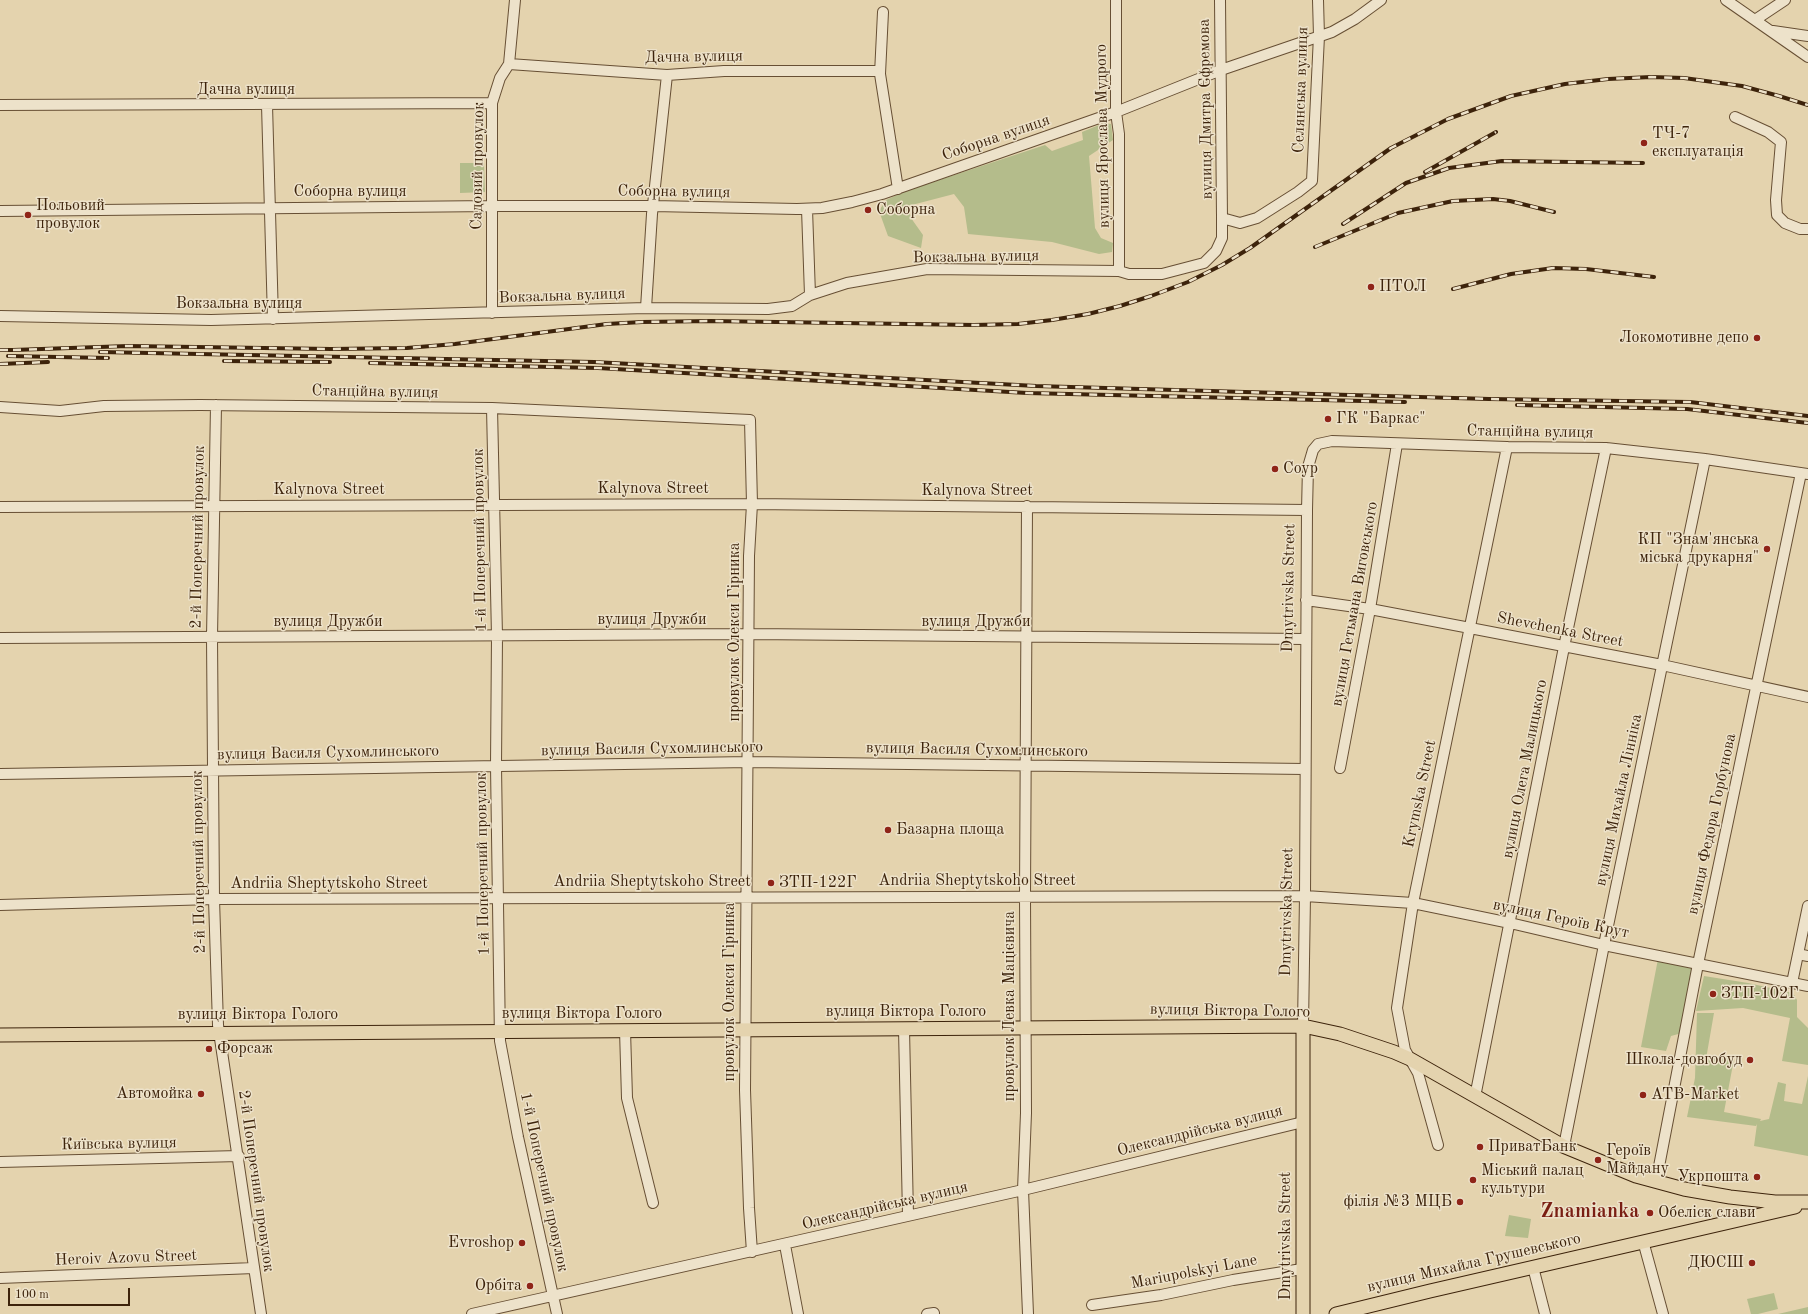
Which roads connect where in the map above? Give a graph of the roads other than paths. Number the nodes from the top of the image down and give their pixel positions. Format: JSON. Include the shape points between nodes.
{"nodes":[{"id":1,"x":515,"y":0,"type":"edge"},
{"id":2,"x":1116,"y":0,"type":"edge"},
{"id":3,"x":1220,"y":0,"type":"edge"},
{"id":4,"x":1318,"y":0,"type":"edge"},
{"id":5,"x":1381,"y":0,"type":"edge"},
{"id":6,"x":1726,"y":0,"type":"edge"},
{"id":7,"x":1785,"y":0,"type":"edge"},
{"id":8,"x":883,"y":12,"type":"dead end"},
{"id":9,"x":1754,"y":20,"type":"junction"},
{"id":10,"x":1771,"y":31,"type":"junction"},
{"id":11,"x":1319,"y":36,"type":"junction"},
{"id":12,"x":1808,"y":36,"type":"edge"},
{"id":13,"x":1808,"y":57,"type":"edge"},
{"id":14,"x":509,"y":64,"type":"junction"},
{"id":15,"x":1221,"y":70,"type":"junction"},
{"id":16,"x":880,"y":71,"type":"junction"},
{"id":17,"x":666,"y":75,"type":"junction"},
{"id":18,"x":492,"y":104,"type":"junction"},
{"id":19,"x":267,"y":105,"type":"junction"},
{"id":20,"x":0,"y":106,"type":"edge"},
{"id":21,"x":1116,"y":112,"type":"junction"},
{"id":22,"x":1735,"y":118,"type":"dead end"},
{"id":23,"x":898,"y":189,"type":"junction"},
{"id":24,"x":492,"y":206,"type":"junction"},
{"id":25,"x":653,"y":206,"type":"junction"},
{"id":26,"x":269,"y":207,"type":"junction"},
{"id":27,"x":807,"y":209,"type":"junction"},
{"id":28,"x":0,"y":211,"type":"edge"},
{"id":29,"x":1222,"y":218,"type":"junction"},
{"id":30,"x":1808,"y":229,"type":"edge"},
{"id":31,"x":1119,"y":271,"type":"junction"},
{"id":32,"x":810,"y":295,"type":"junction"},
{"id":33,"x":646,"y":308,"type":"junction"},
{"id":34,"x":492,"y":313,"type":"junction"},
{"id":35,"x":0,"y":316,"type":"edge"},
{"id":36,"x":272,"y":319,"type":"junction"},
{"id":37,"x":216,"y":405,"type":"junction"},
{"id":38,"x":0,"y":407,"type":"edge"},
{"id":39,"x":492,"y":408,"type":"junction"},
{"id":40,"x":750,"y":420,"type":"joint"},
{"id":41,"x":1397,"y":444,"type":"junction"},
{"id":42,"x":1507,"y":447,"type":"junction"},
{"id":43,"x":1606,"y":448,"type":"junction"},
{"id":44,"x":1705,"y":459,"type":"junction"},
{"id":45,"x":1805,"y":473,"type":"edge"},
{"id":46,"x":752,"y":504,"type":"junction"},
{"id":47,"x":214,"y":505,"type":"junction"},
{"id":48,"x":495,"y":505,"type":"junction"},
{"id":49,"x":1027,"y":506,"type":"junction"},
{"id":50,"x":0,"y":507,"type":"edge"},
{"id":51,"x":1307,"y":510,"type":"junction"},
{"id":52,"x":1306,"y":600,"type":"junction"},
{"id":53,"x":1370,"y":609,"type":"junction"},
{"id":54,"x":1470,"y":628,"type":"junction"},
{"id":55,"x":750,"y":634,"type":"junction"},
{"id":56,"x":497,"y":636,"type":"junction"},
{"id":57,"x":212,"y":637,"type":"junction"},
{"id":58,"x":1026,"y":637,"type":"junction"},
{"id":59,"x":0,"y":638,"type":"edge"},
{"id":60,"x":1305,"y":639,"type":"junction"},
{"id":61,"x":1564,"y":647,"type":"junction"},
{"id":62,"x":1662,"y":665,"type":"junction"},
{"id":63,"x":1756,"y":686,"type":"junction"},
{"id":64,"x":1808,"y":697,"type":"edge"},
{"id":65,"x":749,"y":762,"type":"junction"},
{"id":66,"x":1026,"y":765,"type":"junction"},
{"id":67,"x":496,"y":766,"type":"junction"},
{"id":68,"x":1340,"y":768,"type":"dead end"},
{"id":69,"x":1305,"y":769,"type":"junction"},
{"id":70,"x":213,"y":770,"type":"junction"},
{"id":71,"x":0,"y":774,"type":"edge"},
{"id":72,"x":1025,"y":896,"type":"junction"},
{"id":73,"x":1305,"y":896,"type":"junction"},
{"id":74,"x":746,"y":897,"type":"junction"},
{"id":75,"x":498,"y":898,"type":"junction"},
{"id":76,"x":214,"y":899,"type":"junction"},
{"id":77,"x":1413,"y":903,"type":"junction"},
{"id":78,"x":0,"y":905,"type":"edge"},
{"id":79,"x":1808,"y":906,"type":"edge"},
{"id":80,"x":1510,"y":923,"type":"junction"},
{"id":81,"x":1604,"y":945,"type":"junction"},
{"id":82,"x":1803,"y":955,"type":"edge"},
{"id":83,"x":1698,"y":964,"type":"junction"},
{"id":84,"x":1792,"y":983,"type":"junction"},
{"id":85,"x":1808,"y":986,"type":"edge"},
{"id":86,"x":1303,"y":1026,"type":"junction"},
{"id":87,"x":1026,"y":1028,"type":"junction"},
{"id":88,"x":904,"y":1029,"type":"junction"},
{"id":89,"x":625,"y":1030,"type":"junction"},
{"id":90,"x":746,"y":1030,"type":"junction"},
{"id":91,"x":500,"y":1031,"type":"junction"},
{"id":92,"x":218,"y":1032,"type":"junction"},
{"id":93,"x":0,"y":1035,"type":"edge"},
{"id":94,"x":1410,"y":1060,"type":"junction"},
{"id":95,"x":1476,"y":1097,"type":"junction"},
{"id":96,"x":1303,"y":1122,"type":"junction"},
{"id":97,"x":1438,"y":1145,"type":"dead end"},
{"id":98,"x":1563,"y":1146,"type":"junction"},
{"id":99,"x":239,"y":1156,"type":"junction"},
{"id":100,"x":0,"y":1162,"type":"edge"},
{"id":101,"x":1656,"y":1182,"type":"junction"},
{"id":102,"x":1023,"y":1190,"type":"junction"},
{"id":103,"x":1730,"y":1197,"type":"junction"},
{"id":104,"x":1775,"y":1202,"type":"joint"},
{"id":105,"x":653,"y":1203,"type":"dead end"},
{"id":106,"x":1808,"y":1203,"type":"edge"},
{"id":107,"x":908,"y":1215,"type":"junction"},
{"id":108,"x":1733,"y":1220,"type":"junction"},
{"id":109,"x":1642,"y":1241,"type":"junction"},
{"id":110,"x":785,"y":1245,"type":"junction"},
{"id":111,"x":752,"y":1252,"type":"junction"},
{"id":112,"x":1533,"y":1267,"type":"junction"},
{"id":113,"x":254,"y":1268,"type":"junction"},
{"id":114,"x":1302,"y":1269,"type":"junction"},
{"id":115,"x":0,"y":1278,"type":"edge"},
{"id":116,"x":553,"y":1296,"type":"junction"},
{"id":117,"x":1092,"y":1305,"type":"dead end"},
{"id":118,"x":262,"y":1314,"type":"edge"},
{"id":119,"x":472,"y":1314,"type":"edge"},
{"id":120,"x":557,"y":1314,"type":"edge"},
{"id":121,"x":798,"y":1314,"type":"edge"},
{"id":122,"x":1028,"y":1314,"type":"edge"},
{"id":123,"x":1303,"y":1314,"type":"edge"},
{"id":124,"x":1336,"y":1314,"type":"edge"},
{"id":125,"x":1545,"y":1314,"type":"edge"},
{"id":126,"x":1663,"y":1314,"type":"edge"}],
"edges":[{"from":1,"to":14,"type":"street","name":"Садовий провулок"},
{"from":2,"to":21,"type":"street","name":"вулиця Ярослава Мудрого"},
{"from":3,"to":15,"type":"street","name":"вулиця Дмитра Єфремова"},
{"from":4,"to":11,"type":"street","name":"Селянська вулиця"},
{"from":5,"to":11,"type":"street","name":"Соборна вулиця","via":[[1344,26]]},
{"from":6,"to":9,"type":"street"},
{"from":7,"to":9,"type":"street"},
{"from":8,"to":16,"type":"street"},
{"from":9,"to":10,"type":"street"},
{"from":10,"to":12,"type":"street"},
{"from":10,"to":13,"type":"street"},
{"from":11,"to":15,"type":"street","name":"Соборна вулиця"},
{"from":11,"to":29,"type":"street","name":"Селянська вулиця","via":[[1312,181],[1257,218],[1240,223]]},
{"from":14,"to":17,"type":"street","name":"Дачна вулиця"},
{"from":14,"to":18,"type":"street","name":"Садовий провулок","via":[[500,78]]},
{"from":15,"to":21,"type":"street","name":"Соборна вулиця"},
{"from":15,"to":29,"type":"street","name":"вулиця Дмитра Єфремова"},
{"from":16,"to":17,"type":"street","name":"Дачна вулиця","via":[[724,71]]},
{"from":16,"to":23,"type":"street"},
{"from":17,"to":25,"type":"street"},
{"from":18,"to":19,"type":"street","name":"Дачна вулиця"},
{"from":18,"to":24,"type":"street","name":"Садовий провулок"},
{"from":19,"to":20,"type":"street","name":"Дачна вулиця"},
{"from":19,"to":26,"type":"street"},
{"from":21,"to":23,"type":"street","name":"Соборна вулиця"},
{"from":21,"to":31,"type":"street","name":"вулиця Ярослава Мудрого","via":[[1119,134]]},
{"from":22,"to":30,"type":"street","via":[[1768,132],[1781,142],[1776,200],[1778,215],[1785,223],[1800,229]]},
{"from":23,"to":27,"type":"street","name":"Соборна вулиця","via":[[852,202]]},
{"from":24,"to":25,"type":"street","name":"Соборна вулиця"},
{"from":24,"to":26,"type":"street","name":"Соборна вулиця"},
{"from":24,"to":34,"type":"street","name":"Садовий провулок"},
{"from":25,"to":27,"type":"street","name":"Соборна вулиця"},
{"from":25,"to":33,"type":"street"},
{"from":26,"to":28,"type":"street","name":"Соборна вулиця"},
{"from":26,"to":36,"type":"street"},
{"from":27,"to":32,"type":"street"},
{"from":29,"to":31,"type":"street","name":"вулиця Дмитра Єфремова","via":[[1222,238],[1216,251],[1204,263],[1162,274],[1129,274]]},
{"from":31,"to":32,"type":"street","name":"Вокзальна вулиця","via":[[927,269],[847,283]]},
{"from":32,"to":33,"type":"street","name":"Вокзальна вулиця","via":[[792,306],[768,309]]},
{"from":33,"to":34,"type":"street","name":"Вокзальна вулиця"},
{"from":34,"to":36,"type":"street","name":"Вокзальна вулиця"},
{"from":35,"to":36,"type":"street","name":"Вокзальна вулиця"},
{"from":37,"to":38,"type":"street","name":"Станційна вулиця","via":[[104,406],[60,411]]},
{"from":37,"to":39,"type":"street","name":"Станційна вулиця"},
{"from":37,"to":47,"type":"street","name":"2-й Поперечний провулок"},
{"from":39,"to":40,"type":"street","name":"Станційна вулиця"},
{"from":39,"to":48,"type":"street","name":"1-й Поперечний провулок"},
{"from":40,"to":46,"type":"street","name":"провулок Олекси Гірника"},
{"from":41,"to":42,"type":"street","name":"Станційна вулиця"},
{"from":41,"to":51,"type":"street","name":"Станційна вулиця","via":[[1332,441],[1318,444],[1310,458]]},
{"from":41,"to":53,"type":"street","name":"вулиця Гетьмана Виговського"},
{"from":42,"to":43,"type":"street","name":"Станційна вулиця"},
{"from":42,"to":54,"type":"street","name":"Krymska Street"},
{"from":43,"to":44,"type":"street","name":"Станційна вулиця"},
{"from":43,"to":61,"type":"street","name":"вулиця Олега Малицького"},
{"from":44,"to":45,"type":"street","name":"Станційна вулиця"},
{"from":44,"to":62,"type":"street","name":"вулиця Михайла Лінніка"},
{"from":45,"to":63,"type":"street","name":"вулиця Федора Горбунова"},
{"from":46,"to":48,"type":"street","name":"Kalynova Street"},
{"from":46,"to":49,"type":"street","name":"Kalynova Street"},
{"from":46,"to":55,"type":"street","name":"провулок Олекси Гірника"},
{"from":47,"to":48,"type":"street","name":"Kalynova Street"},
{"from":47,"to":50,"type":"street","name":"Kalynova Street"},
{"from":47,"to":57,"type":"street","name":"2-й Поперечний провулок"},
{"from":48,"to":56,"type":"street","name":"1-й Поперечний провулок"},
{"from":49,"to":51,"type":"street","name":"Kalynova Street"},
{"from":49,"to":58,"type":"street","name":"провулок Левка Мацієвича"},
{"from":51,"to":52,"type":"street","name":"Dmytrivska Street"},
{"from":52,"to":53,"type":"street","name":"Shevchenka Street"},
{"from":52,"to":60,"type":"street","name":"Dmytrivska Street"},
{"from":53,"to":54,"type":"street","name":"Shevchenka Street"},
{"from":53,"to":68,"type":"street","name":"вулиця Гетьмана Виговського"},
{"from":54,"to":61,"type":"street","name":"Shevchenka Street"},
{"from":54,"to":77,"type":"street","name":"Krymska Street"},
{"from":55,"to":56,"type":"street","name":"вулиця Дружби"},
{"from":55,"to":58,"type":"street","name":"вулиця Дружби"},
{"from":55,"to":65,"type":"street","name":"провулок Олекси Гірника"},
{"from":56,"to":57,"type":"street","name":"вулиця Дружби"},
{"from":56,"to":67,"type":"street","name":"1-й Поперечний провулок"},
{"from":57,"to":59,"type":"street","name":"вулиця Дружби"},
{"from":57,"to":70,"type":"street","name":"2-й Поперечний провулок"},
{"from":58,"to":60,"type":"street","name":"вулиця Дружби"},
{"from":58,"to":66,"type":"street","name":"провулок Левка Мацієвича"},
{"from":60,"to":69,"type":"street","name":"Dmytrivska Street"},
{"from":61,"to":62,"type":"street","name":"Shevchenka Street"},
{"from":61,"to":80,"type":"street","name":"вулиця Олега Малицького"},
{"from":62,"to":63,"type":"street","name":"Shevchenka Street"},
{"from":62,"to":81,"type":"street","name":"вулиця Михайла Лінніка"},
{"from":63,"to":64,"type":"street","name":"Shevchenka Street"},
{"from":63,"to":83,"type":"street","name":"вулиця Федора Горбунова"},
{"from":65,"to":66,"type":"street","name":"вулиця Василя Сухомлинського"},
{"from":65,"to":67,"type":"street","name":"вулиця Василя Сухомлинського"},
{"from":65,"to":74,"type":"street","name":"провулок Олекси Гірника"},
{"from":66,"to":69,"type":"street","name":"вулиця Василя Сухомлинського"},
{"from":66,"to":72,"type":"street","name":"провулок Левка Мацієвича"},
{"from":67,"to":70,"type":"street","name":"вулиця Василя Сухомлинського"},
{"from":67,"to":75,"type":"street","name":"1-й Поперечний провулок"},
{"from":69,"to":73,"type":"street","name":"Dmytrivska Street"},
{"from":70,"to":71,"type":"street","name":"вулиця Василя Сухомлинського"},
{"from":70,"to":76,"type":"street","name":"2-й Поперечний провулок"},
{"from":72,"to":73,"type":"street","name":"Andriia Sheptytskoho Street"},
{"from":72,"to":74,"type":"street","name":"Andriia Sheptytskoho Street"},
{"from":72,"to":87,"type":"street","name":"провулок Левка Мацієвича"},
{"from":73,"to":77,"type":"street","name":"вулиця Героїв Крут"},
{"from":73,"to":86,"type":"street","name":"Dmytrivska Street"},
{"from":74,"to":75,"type":"street","name":"Andriia Sheptytskoho Street"},
{"from":74,"to":90,"type":"street","name":"провулок Олекси Гірника"},
{"from":75,"to":76,"type":"street","name":"Andriia Sheptytskoho Street"},
{"from":75,"to":91,"type":"street","name":"1-й Поперечний провулок"},
{"from":76,"to":78,"type":"street","name":"Andriia Sheptytskoho Street"},
{"from":76,"to":92,"type":"street","name":"2-й Поперечний провулок"},
{"from":77,"to":80,"type":"street","name":"вулиця Героїв Крут"},
{"from":77,"to":94,"type":"street","name":"Krymska Street","via":[[1397,1008],[1405,1050]]},
{"from":79,"to":82,"type":"street"},
{"from":80,"to":81,"type":"street","name":"вулиця Героїв Крут"},
{"from":80,"to":95,"type":"street","name":"вулиця Олега Малицького"},
{"from":81,"to":83,"type":"street","name":"вулиця Героїв Крут"},
{"from":81,"to":98,"type":"street","name":"вулиця Михайла Лінніка"},
{"from":82,"to":84,"type":"street"},
{"from":83,"to":84,"type":"street","name":"вулиця Героїв Крут"},
{"from":83,"to":101,"type":"street","name":"вулиця Федора Горбунова"},
{"from":84,"to":85,"type":"street","name":"вулиця Героїв Крут"},
{"from":86,"to":87,"type":"main road","name":"вулиця Віктора Голого"},
{"from":86,"to":94,"type":"main road","name":"вулиця Віктора Голого","via":[[1358,1039]]},
{"from":86,"to":96,"type":"main road","name":"Dmytrivska Street"},
{"from":87,"to":88,"type":"main road","name":"вулиця Віктора Голого"},
{"from":87,"to":102,"type":"street","name":"провулок Левка Мацієвича"},
{"from":88,"to":90,"type":"main road","name":"вулиця Віктора Голого"},
{"from":88,"to":107,"type":"street"},
{"from":89,"to":90,"type":"main road","name":"вулиця Віктора Голого"},
{"from":89,"to":91,"type":"main road","name":"вулиця Віктора Голого"},
{"from":89,"to":105,"type":"street","via":[[627,1098]]},
{"from":90,"to":111,"type":"street","name":"провулок Олекси Гірника","via":[[745,1090]]},
{"from":91,"to":92,"type":"main road","name":"вулиця Віктора Голого"},
{"from":91,"to":116,"type":"street","name":"1-й Поперечний провулок","via":[[518,1137]]},
{"from":92,"to":93,"type":"main road","name":"вулиця Віктора Голого"},
{"from":92,"to":99,"type":"street","name":"2-й Поперечний провулок"},
{"from":94,"to":95,"type":"main road","name":"вулиця Віктора Голого"},
{"from":94,"to":97,"type":"street","name":"Krymska Street","via":[[1418,1073]]},
{"from":95,"to":98,"type":"main road","name":"вулиця Віктора Голого"},
{"from":96,"to":102,"type":"street","name":"Олександрійська вулиця"},
{"from":96,"to":114,"type":"main road","name":"Dmytrivska Street"},
{"from":98,"to":101,"type":"main road","name":"вулиця Віктора Голого","via":[[1611,1167]]},
{"from":99,"to":100,"type":"street","name":"Київська вулиця"},
{"from":99,"to":113,"type":"street","name":"2-й Поперечний провулок"},
{"from":101,"to":103,"type":"main road","name":"вулиця Віктора Голого"},
{"from":102,"to":107,"type":"street","name":"Олександрійська вулиця"},
{"from":102,"to":122,"type":"street","name":"провулок Левка Мацієвича"},
{"from":103,"to":104,"type":"main road","name":"вулиця Віктора Голого"},
{"from":103,"to":108,"type":"main road","via":[[1737,1199],[1742,1208],[1739,1217]]},
{"from":104,"to":106,"type":"main road","name":"вулиця Михайла Грушевського"},
{"from":106,"to":108,"type":"main road","name":"вулиця Михайла Грушевського"},
{"from":107,"to":110,"type":"street","name":"Олександрійська вулиця"},
{"from":108,"to":109,"type":"main road","name":"вулиця Михайла Грушевського"},
{"from":109,"to":112,"type":"main road","name":"вулиця Михайла Грушевського"},
{"from":109,"to":126,"type":"street"},
{"from":110,"to":111,"type":"street","name":"Олександрійська вулиця"},
{"from":110,"to":121,"type":"street"},
{"from":111,"to":116,"type":"street","name":"Олександрійська вулиця"},
{"from":112,"to":124,"type":"main road","name":"вулиця Михайла Грушевського"},
{"from":112,"to":125,"type":"street"},
{"from":113,"to":115,"type":"street","name":"Heroiv Azovu Street"},
{"from":113,"to":118,"type":"street","name":"2-й Поперечний провулок"},
{"from":114,"to":117,"type":"street","name":"Mariupolskyi Lane"},
{"from":114,"to":123,"type":"main road","name":"Dmytrivska Street"},
{"from":116,"to":119,"type":"street","name":"Олександрійська вулиця"},
{"from":116,"to":120,"type":"street","name":"1-й Поперечний провулок"}]}
